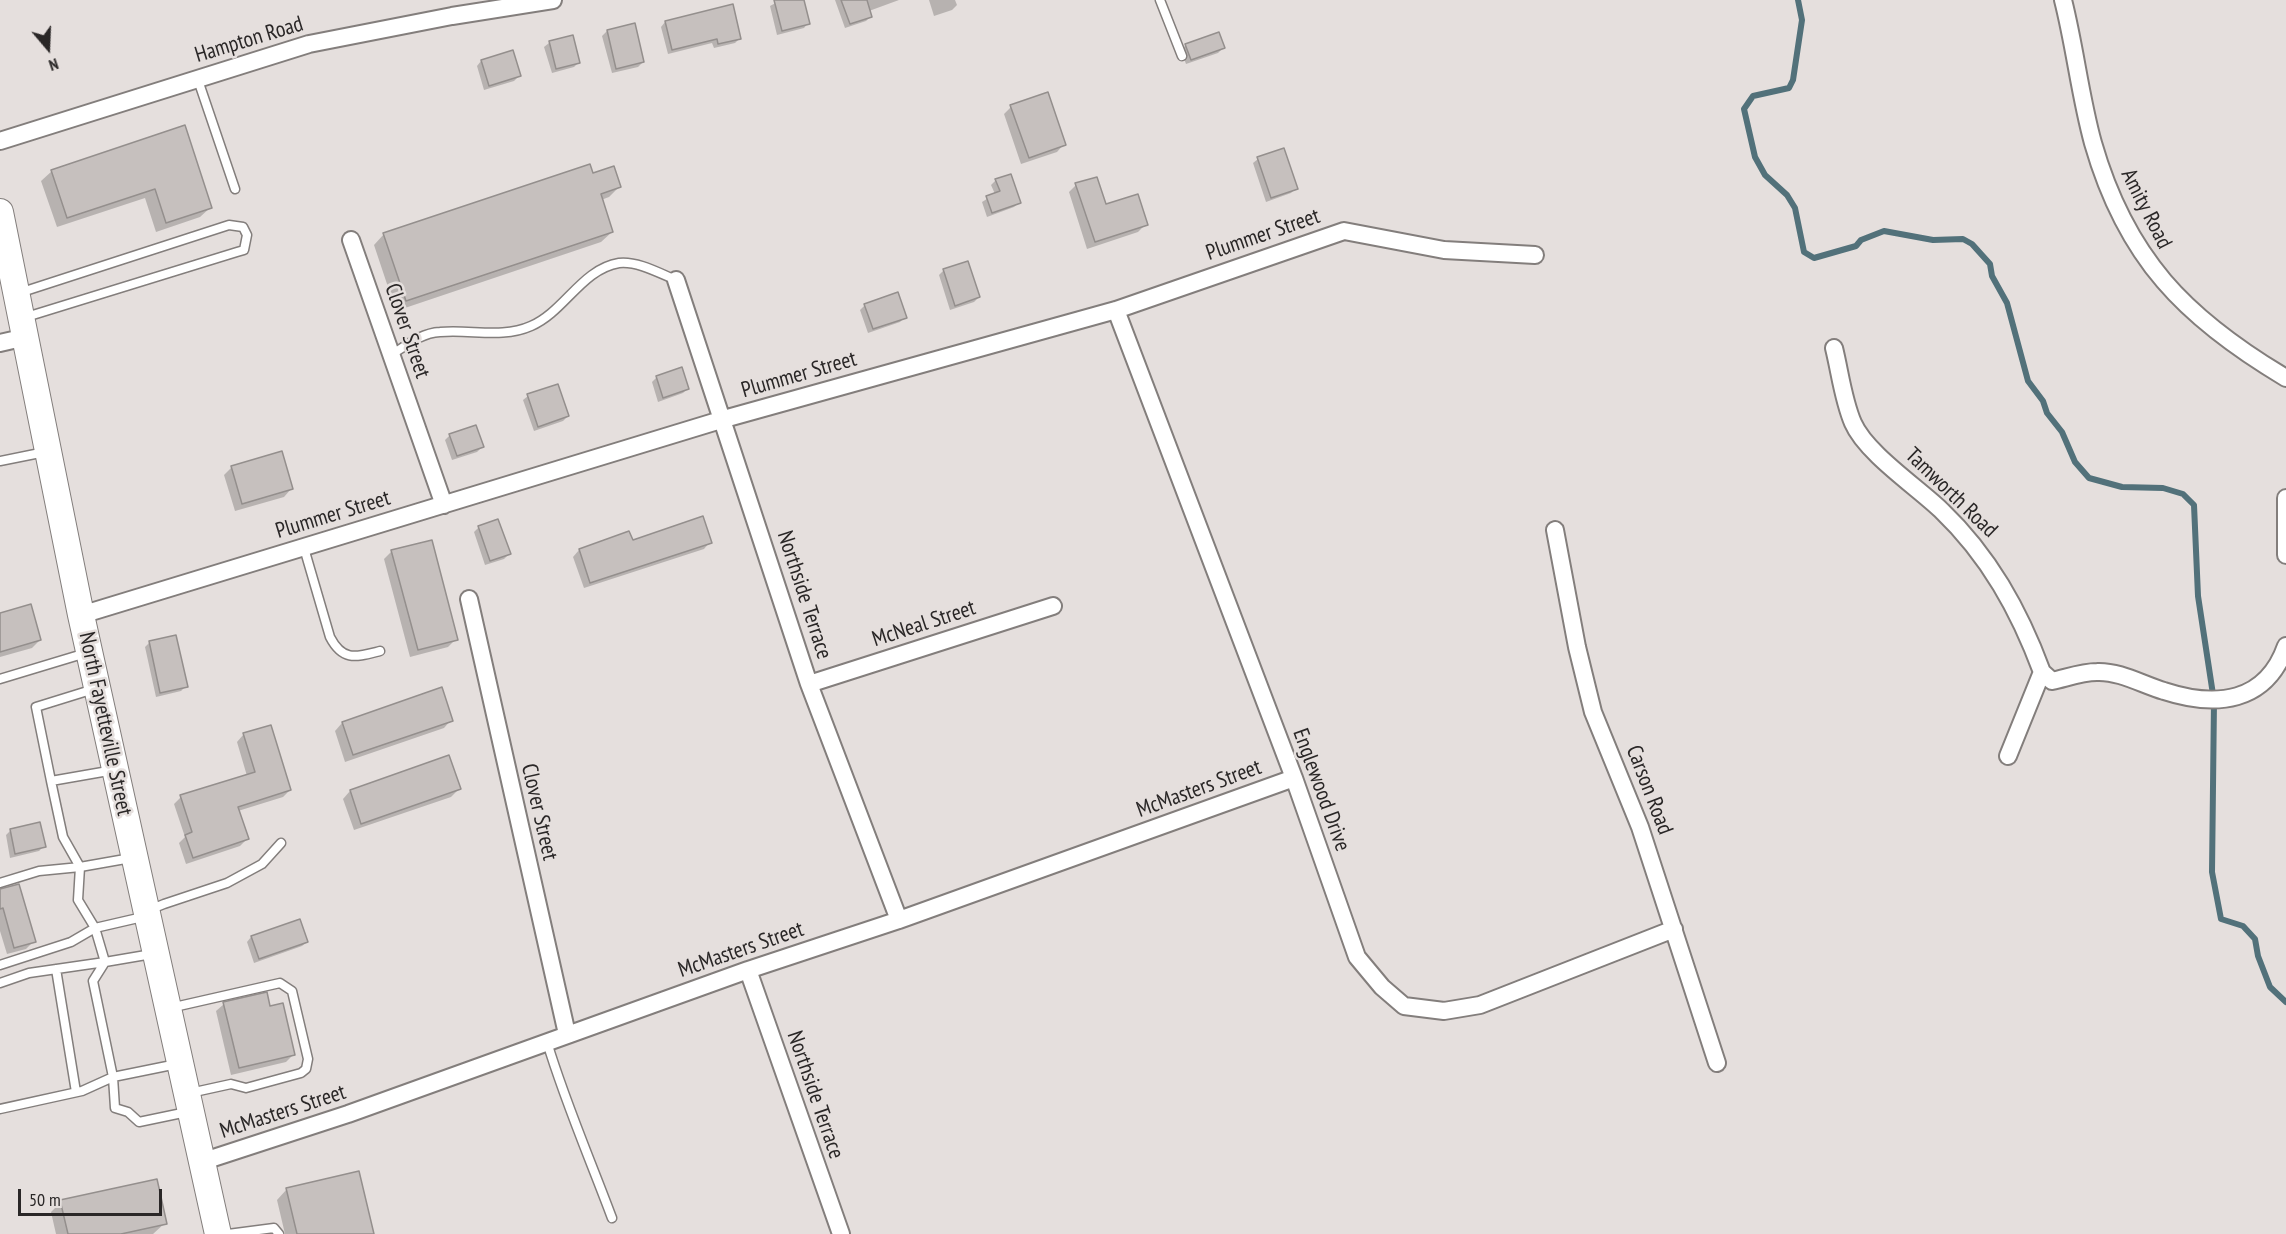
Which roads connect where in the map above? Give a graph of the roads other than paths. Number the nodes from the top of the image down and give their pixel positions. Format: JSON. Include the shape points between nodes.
{"nodes":[{"id":1,"x":553,"y":0,"type":"edge"},
{"id":2,"x":1160,"y":0,"type":"edge"},
{"id":3,"x":2063,"y":0,"type":"edge"},
{"id":4,"x":531,"y":2,"type":"edge"},
{"id":5,"x":1182,"y":56,"type":"dead end"},
{"id":6,"x":198,"y":80,"type":"junction"},
{"id":7,"x":0,"y":141,"type":"edge"},
{"id":8,"x":235,"y":189,"type":"dead end"},
{"id":9,"x":0,"y":212,"type":"edge"},
{"id":10,"x":351,"y":240,"type":"dead end"},
{"id":11,"x":1535,"y":255,"type":"dead end"},
{"id":12,"x":676,"y":280,"type":"joint"},
{"id":13,"x":1116,"y":310,"type":"junction"},
{"id":14,"x":22,"y":317,"type":"junction"},
{"id":15,"x":0,"y":344,"type":"edge"},
{"id":16,"x":1834,"y":348,"type":"dead end"},
{"id":17,"x":391,"y":354,"type":"junction"},
{"id":18,"x":2286,"y":378,"type":"edge"},
{"id":19,"x":724,"y":419,"type":"junction"},
{"id":20,"x":49,"y":451,"type":"junction"},
{"id":21,"x":0,"y":461,"type":"edge"},
{"id":22,"x":2286,"y":498,"type":"edge"},
{"id":23,"x":444,"y":505,"type":"junction"},
{"id":24,"x":1555,"y":530,"type":"dead end"},
{"id":25,"x":303,"y":548,"type":"junction"},
{"id":26,"x":2286,"y":555,"type":"edge"},
{"id":27,"x":469,"y":599,"type":"dead end"},
{"id":28,"x":1053,"y":606,"type":"dead end"},
{"id":29,"x":81,"y":615,"type":"junction"},
{"id":30,"x":2286,"y":646,"type":"edge"},
{"id":31,"x":380,"y":651,"type":"dead end"},
{"id":32,"x":89,"y":652,"type":"junction"},
{"id":33,"x":2042,"y":672,"type":"junction"},
{"id":34,"x":0,"y":679,"type":"edge"},
{"id":35,"x":809,"y":684,"type":"junction"},
{"id":36,"x":97,"y":688,"type":"junction"},
{"id":37,"x":2008,"y":756,"type":"dead end"},
{"id":38,"x":115,"y":770,"type":"junction"},
{"id":39,"x":1294,"y":778,"type":"junction"},
{"id":40,"x":51,"y":782,"type":"junction"},
{"id":41,"x":281,"y":843,"type":"dead end"},
{"id":42,"x":134,"y":858,"type":"junction"},
{"id":43,"x":80,"y":867,"type":"junction"},
{"id":44,"x":0,"y":883,"type":"edge"},
{"id":45,"x":147,"y":916,"type":"junction"},
{"id":46,"x":899,"y":920,"type":"junction"},
{"id":47,"x":95,"y":928,"type":"junction"},
{"id":48,"x":1674,"y":929,"type":"junction"},
{"id":49,"x":156,"y":954,"type":"junction"},
{"id":50,"x":105,"y":962,"type":"junction"},
{"id":51,"x":0,"y":965,"type":"edge"},
{"id":52,"x":56,"y":969,"type":"junction"},
{"id":53,"x":748,"y":970,"type":"junction"},
{"id":54,"x":0,"y":983,"type":"edge"},
{"id":55,"x":168,"y":1008,"type":"junction"},
{"id":56,"x":567,"y":1034,"type":"junction"},
{"id":57,"x":547,"y":1042,"type":"junction"},
{"id":58,"x":1717,"y":1063,"type":"dead end"},
{"id":59,"x":180,"y":1064,"type":"junction"},
{"id":60,"x":113,"y":1077,"type":"junction"},
{"id":61,"x":76,"y":1092,"type":"junction"},
{"id":62,"x":188,"y":1103,"type":"junction"},
{"id":63,"x":0,"y":1108,"type":"edge"},
{"id":64,"x":201,"y":1162,"type":"junction"},
{"id":65,"x":612,"y":1218,"type":"dead end"},
{"id":66,"x":218,"y":1234,"type":"edge"},
{"id":67,"x":228,"y":1234,"type":"edge"},
{"id":68,"x":279,"y":1234,"type":"edge"},
{"id":69,"x":841,"y":1234,"type":"edge"}],
"edges":[{"from":1,"to":4,"type":"street","name":"Hampton Road"},
{"from":2,"to":5,"type":"lane"},
{"from":3,"to":18,"type":"street","name":"Amity Road","via":[[2102,173],[2140,252],[2185,306],[2225,340]]},
{"from":4,"to":6,"type":"street","name":"Hampton Road","via":[[309,44]]},
{"from":6,"to":7,"type":"street","name":"Hampton Road"},
{"from":6,"to":8,"type":"lane"},
{"from":9,"to":14,"type":"main road","name":"North Fayetteville Street"},
{"from":10,"to":17,"type":"street","name":"Clover Street"},
{"from":11,"to":13,"type":"street","name":"Plummer Street","via":[[1444,250],[1344,231]]},
{"from":12,"to":17,"type":"lane","via":[[638,265],[620,263],[602,269],[532,326],[512,332],[440,332],[419,336]]},
{"from":12,"to":19,"type":"street","name":"Northside Terrace"},
{"from":13,"to":19,"type":"street","name":"Plummer Street"},
{"from":13,"to":39,"type":"street","name":"Englewood Drive"},
{"from":14,"to":14,"type":"lane","via":[[244,250],[247,235],[243,227],[229,225]]},
{"from":14,"to":15,"type":"street"},
{"from":14,"to":20,"type":"main road","name":"North Fayetteville Street"},
{"from":16,"to":33,"type":"street","name":"Tamworth Road","via":[[1853,425],[1888,464],[1941,510],[1988,562],[2006,591]]},
{"from":17,"to":23,"type":"street","name":"Clover Street"},
{"from":19,"to":23,"type":"street","name":"Plummer Street"},
{"from":19,"to":35,"type":"street","name":"Northside Terrace"},
{"from":20,"to":21,"type":"lane"},
{"from":20,"to":29,"type":"main road","name":"North Fayetteville Street"},
{"from":22,"to":26,"type":"street"},
{"from":23,"to":25,"type":"street","name":"Plummer Street"},
{"from":24,"to":48,"type":"street","name":"Carson Road","via":[[1593,712],[1640,827]]},
{"from":25,"to":29,"type":"street","name":"Plummer Street"},
{"from":25,"to":31,"type":"lane","via":[[336,650],[358,656]]},
{"from":27,"to":56,"type":"street","name":"Clover Street"},
{"from":28,"to":35,"type":"street","name":"McNeal Street"},
{"from":29,"to":32,"type":"main road","name":"North Fayetteville Street"},
{"from":30,"to":33,"type":"street","via":[[2276,670],[2264,682],[2233,698],[2215,700],[2166,692],[2114,674],[2097,672],[2052,681]]},
{"from":32,"to":34,"type":"lane"},
{"from":32,"to":36,"type":"main road","name":"North Fayetteville Street"},
{"from":33,"to":37,"type":"street"},
{"from":35,"to":46,"type":"street","name":"Northside Terrace"},
{"from":36,"to":38,"type":"main road","name":"North Fayetteville Street"},
{"from":36,"to":40,"type":"lane","via":[[36,707]]},
{"from":38,"to":40,"type":"lane"},
{"from":38,"to":42,"type":"main road","name":"North Fayetteville Street"},
{"from":39,"to":46,"type":"street","name":"McMasters Street"},
{"from":39,"to":48,"type":"street","name":"Englewood Drive","via":[[1357,957],[1404,1006],[1444,1011],[1480,1005]]},
{"from":40,"to":43,"type":"lane","via":[[63,837]]},
{"from":41,"to":45,"type":"lane","via":[[262,864],[227,883],[154,908]]},
{"from":42,"to":43,"type":"lane"},
{"from":42,"to":45,"type":"main road","name":"North Fayetteville Street"},
{"from":43,"to":44,"type":"lane","via":[[39,871]]},
{"from":43,"to":47,"type":"lane","via":[[78,900]]},
{"from":45,"to":47,"type":"lane"},
{"from":45,"to":49,"type":"main road","name":"North Fayetteville Street"},
{"from":46,"to":53,"type":"street","name":"McMasters Street"},
{"from":47,"to":50,"type":"lane"},
{"from":47,"to":51,"type":"lane","via":[[71,942]]},
{"from":48,"to":58,"type":"street","name":"Carson Road"},
{"from":49,"to":50,"type":"lane"},
{"from":49,"to":55,"type":"main road","name":"North Fayetteville Street"},
{"from":50,"to":52,"type":"lane"},
{"from":50,"to":60,"type":"lane","via":[[93,981]]},
{"from":52,"to":54,"type":"lane"},
{"from":52,"to":61,"type":"lane"},
{"from":53,"to":56,"type":"street","name":"McMasters Street"},
{"from":53,"to":69,"type":"street","name":"Northside Terrace"},
{"from":55,"to":59,"type":"main road","name":"North Fayetteville Street"},
{"from":55,"to":62,"type":"lane","via":[[280,983],[292,991],[308,1059],[301,1073],[246,1088],[231,1084]]},
{"from":56,"to":57,"type":"street","name":"McMasters Street"},
{"from":57,"to":64,"type":"street","name":"McMasters Street"},
{"from":57,"to":65,"type":"lane","via":[[567,1108],[585,1144]]},
{"from":59,"to":60,"type":"lane"},
{"from":59,"to":62,"type":"main road","name":"North Fayetteville Street"},
{"from":60,"to":61,"type":"lane"},
{"from":60,"to":62,"type":"lane","via":[[116,1108],[140,1122]]},
{"from":61,"to":63,"type":"lane"},
{"from":62,"to":64,"type":"main road","name":"North Fayetteville Street"},
{"from":64,"to":66,"type":"main road","name":"North Fayetteville Street"},
{"from":67,"to":68,"type":"lane","via":[[267,1227]]}]}
